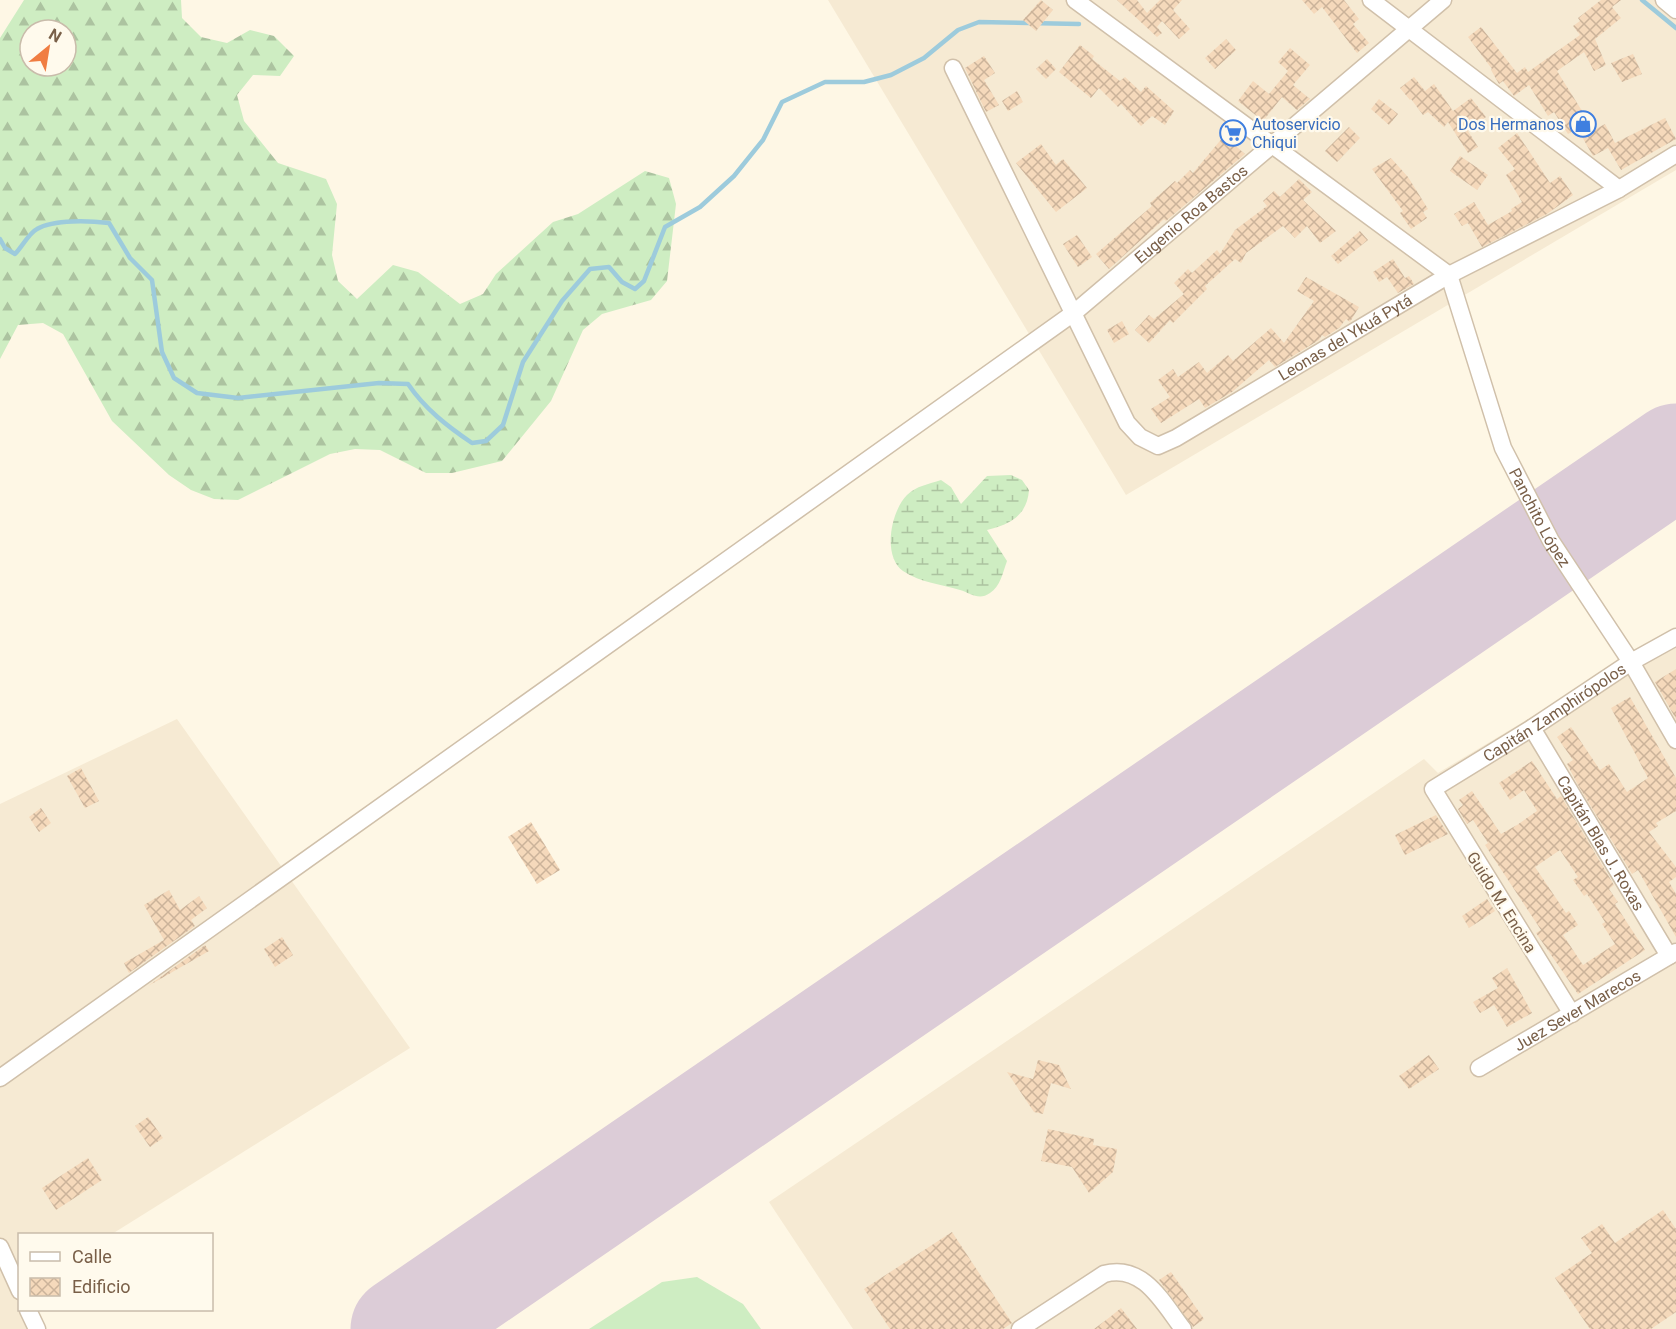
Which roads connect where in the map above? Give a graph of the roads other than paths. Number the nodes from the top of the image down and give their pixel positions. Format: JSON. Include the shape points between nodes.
{"nodes":[{"id":1,"x":1075,"y":0,"type":"edge"},
{"id":2,"x":1371,"y":0,"type":"edge"},
{"id":3,"x":1443,"y":0,"type":"edge"},
{"id":4,"x":1664,"y":0,"type":"edge"},
{"id":5,"x":1676,"y":10,"type":"edge"},
{"id":6,"x":1409,"y":29,"type":"junction"},
{"id":7,"x":953,"y":68,"type":"dead end"},
{"id":8,"x":1273,"y":146,"type":"junction"},
{"id":9,"x":1676,"y":154,"type":"edge"},
{"id":10,"x":1618,"y":189,"type":"junction"},
{"id":11,"x":1449,"y":275,"type":"junction"},
{"id":12,"x":1075,"y":312,"type":"junction"},
{"id":13,"x":1676,"y":637,"type":"edge"},
{"id":14,"x":1631,"y":662,"type":"junction"},
{"id":15,"x":1532,"y":728,"type":"junction"},
{"id":16,"x":1676,"y":740,"type":"edge"},
{"id":17,"x":1433,"y":789,"type":"joint"},
{"id":18,"x":1672,"y":954,"type":"edge"},
{"id":19,"x":1572,"y":1014,"type":"junction"},
{"id":20,"x":1479,"y":1068,"type":"dead end"},
{"id":21,"x":0,"y":1078,"type":"edge"},
{"id":22,"x":0,"y":1247,"type":"edge"},
{"id":23,"x":18,"y":1287,"type":"edge"},
{"id":24,"x":28,"y":1311,"type":"edge"},
{"id":25,"x":37,"y":1329,"type":"edge"},
{"id":26,"x":1020,"y":1329,"type":"edge"},
{"id":27,"x":1183,"y":1329,"type":"edge"}],
"edges":[{"from":1,"to":8,"type":"street"},
{"from":2,"to":6,"type":"street"},
{"from":3,"to":6,"type":"street","name":"Eugenio Roa Bastos"},
{"from":4,"to":5,"type":"street"},
{"from":6,"to":8,"type":"street","name":"Eugenio Roa Bastos"},
{"from":6,"to":10,"type":"street"},
{"from":7,"to":12,"type":"street"},
{"from":8,"to":11,"type":"street"},
{"from":8,"to":12,"type":"street","name":"Eugenio Roa Bastos"},
{"from":9,"to":10,"type":"street","name":"Leonas del Ykuá Pytá"},
{"from":10,"to":11,"type":"street","name":"Leonas del Ykuá Pytá"},
{"from":11,"to":12,"type":"street","name":"Leonas del Ykuá Pytá","via":[[1158,446],[1140,437],[1127,423]]},
{"from":11,"to":14,"type":"street","name":"Panchito López","via":[[1503,448],[1551,540]]},
{"from":12,"to":21,"type":"street","name":"Eugenio Roa Bastos"},
{"from":13,"to":14,"type":"street","name":"Capitán Zamphirópolos"},
{"from":14,"to":15,"type":"street","name":"Capitán Zamphirópolos"},
{"from":14,"to":16,"type":"street","name":"Panchito López"},
{"from":15,"to":17,"type":"street","name":"Capitán Zamphirópolos"},
{"from":15,"to":18,"type":"street","name":"Capitán Blas J. Roxas"},
{"from":17,"to":19,"type":"street","name":"Guido M. Encina"},
{"from":18,"to":19,"type":"street","name":"Juez Sever Marecos"},
{"from":19,"to":20,"type":"street","name":"Juez Sever Marecos"},
{"from":22,"to":23,"type":"street"},
{"from":24,"to":25,"type":"street"},
{"from":26,"to":27,"type":"street","via":[[1113,1272],[1138,1277]]}]}
